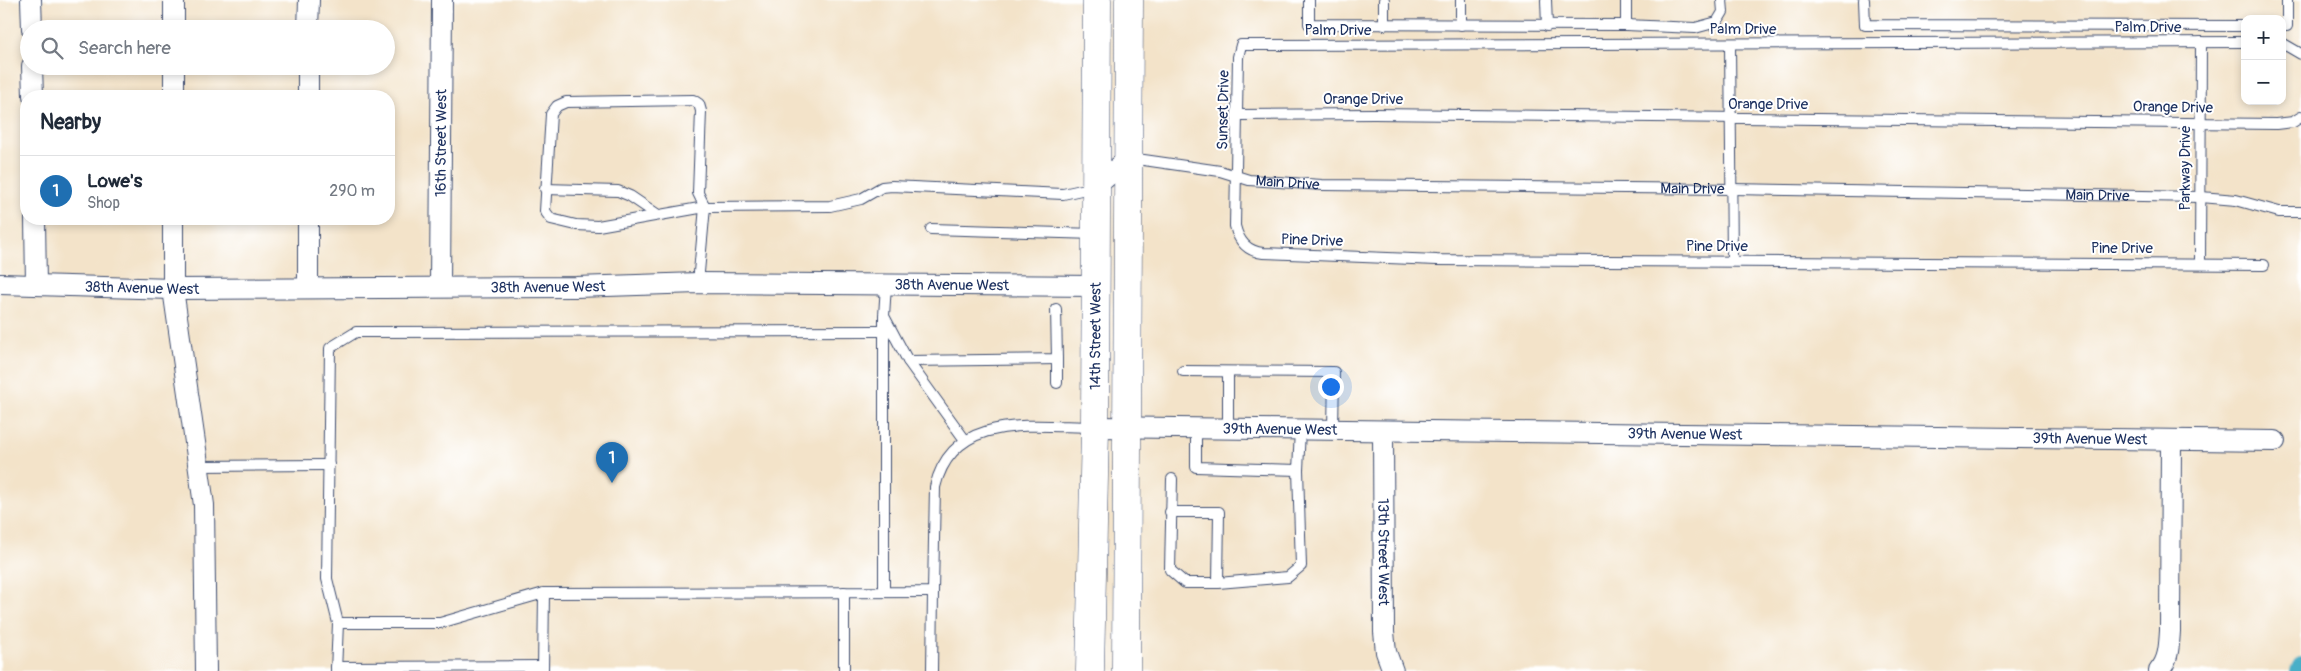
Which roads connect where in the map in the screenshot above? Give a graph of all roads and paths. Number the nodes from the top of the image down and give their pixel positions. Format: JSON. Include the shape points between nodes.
{"nodes":[{"id":1,"x":31,"y":0,"type":"edge"},
{"id":2,"x":174,"y":0,"type":"edge"},
{"id":3,"x":309,"y":0,"type":"edge"},
{"id":4,"x":442,"y":0,"type":"edge"},
{"id":5,"x":1097,"y":0,"type":"edge"},
{"id":6,"x":1129,"y":0,"type":"edge"},
{"id":7,"x":1309,"y":0,"type":"edge"},
{"id":8,"x":1384,"y":0,"type":"edge"},
{"id":9,"x":1461,"y":0,"type":"edge"},
{"id":10,"x":1546,"y":0,"type":"edge"},
{"id":11,"x":1626,"y":0,"type":"edge"},
{"id":12,"x":1722,"y":0,"type":"edge"},
{"id":13,"x":1864,"y":0,"type":"edge"},
{"id":14,"x":2287,"y":0,"type":"edge"},
{"id":15,"x":2286,"y":15,"type":"edge"},
{"id":16,"x":32,"y":20,"type":"edge"},
{"id":17,"x":174,"y":20,"type":"edge"},
{"id":18,"x":308,"y":20,"type":"edge"},
{"id":19,"x":1384,"y":25,"type":"junction"},
{"id":20,"x":1461,"y":25,"type":"junction"},
{"id":21,"x":1626,"y":25,"type":"junction"},
{"id":22,"x":1547,"y":26,"type":"junction"},
{"id":23,"x":2241,"y":26,"type":"edge"},
{"id":24,"x":2201,"y":42,"type":"junction"},
{"id":25,"x":2241,"y":42,"type":"edge"},
{"id":26,"x":1730,"y":44,"type":"junction"},
{"id":27,"x":1241,"y":45,"type":"joint"},
{"id":28,"x":2286,"y":45,"type":"edge"},
{"id":29,"x":2300,"y":53,"type":"edge"},
{"id":30,"x":32,"y":75,"type":"edge"},
{"id":31,"x":174,"y":75,"type":"edge"},
{"id":32,"x":308,"y":75,"type":"edge"},
{"id":33,"x":33,"y":90,"type":"edge"},
{"id":34,"x":174,"y":90,"type":"edge"},
{"id":35,"x":308,"y":90,"type":"edge"},
{"id":36,"x":1238,"y":115,"type":"junction"},
{"id":37,"x":1730,"y":119,"type":"junction"},
{"id":38,"x":2299,"y":119,"type":"edge"},
{"id":39,"x":2200,"y":122,"type":"junction"},
{"id":40,"x":1129,"y":158,"type":"junction"},
{"id":41,"x":1237,"y":175,"type":"junction"},
{"id":42,"x":1095,"y":187,"type":"junction"},
{"id":43,"x":545,"y":189,"type":"junction"},
{"id":44,"x":1732,"y":189,"type":"junction"},
{"id":45,"x":2201,"y":197,"type":"junction"},
{"id":46,"x":704,"y":207,"type":"junction"},
{"id":47,"x":2301,"y":212,"type":"edge"},
{"id":48,"x":658,"y":215,"type":"junction"},
{"id":49,"x":35,"y":225,"type":"edge"},
{"id":50,"x":173,"y":225,"type":"edge"},
{"id":51,"x":308,"y":225,"type":"edge"},
{"id":52,"x":932,"y":229,"type":"dead end"},
{"id":53,"x":1096,"y":234,"type":"junction"},
{"id":54,"x":1732,"y":261,"type":"junction"},
{"id":55,"x":2200,"y":264,"type":"junction"},
{"id":56,"x":2264,"y":265,"type":"dead end"},
{"id":57,"x":698,"y":283,"type":"junction"},
{"id":58,"x":0,"y":284,"type":"edge"},
{"id":59,"x":36,"y":284,"type":"junction"},
{"id":60,"x":886,"y":285,"type":"junction"},
{"id":61,"x":1096,"y":286,"type":"junction"},
{"id":62,"x":440,"y":287,"type":"junction"},
{"id":63,"x":308,"y":288,"type":"junction"},
{"id":64,"x":173,"y":289,"type":"junction"},
{"id":65,"x":1056,"y":309,"type":"dead end"},
{"id":66,"x":884,"y":316,"type":"junction"},
{"id":67,"x":884,"y":331,"type":"junction"},
{"id":68,"x":1057,"y":359,"type":"junction"},
{"id":69,"x":908,"y":361,"type":"junction"},
{"id":70,"x":1183,"y":371,"type":"dead end"},
{"id":71,"x":1228,"y":372,"type":"junction"},
{"id":72,"x":1057,"y":383,"type":"dead end"},
{"id":73,"x":1095,"y":427,"type":"junction"},
{"id":74,"x":1128,"y":428,"type":"junction"},
{"id":75,"x":1196,"y":429,"type":"junction"},
{"id":76,"x":1228,"y":429,"type":"junction"},
{"id":77,"x":1300,"y":430,"type":"junction"},
{"id":78,"x":1333,"y":430,"type":"junction"},
{"id":79,"x":1383,"y":431,"type":"junction"},
{"id":80,"x":965,"y":440,"type":"junction"},
{"id":81,"x":2170,"y":441,"type":"junction"},
{"id":82,"x":2275,"y":441,"type":"dead end"},
{"id":83,"x":329,"y":465,"type":"junction"},
{"id":84,"x":198,"y":466,"type":"junction"},
{"id":85,"x":1298,"y":470,"type":"junction"},
{"id":86,"x":1172,"y":479,"type":"dead end"},
{"id":87,"x":1170,"y":512,"type":"junction"},
{"id":88,"x":1218,"y":583,"type":"junction"},
{"id":89,"x":844,"y":592,"type":"junction"},
{"id":90,"x":884,"y":592,"type":"junction"},
{"id":91,"x":934,"y":592,"type":"junction"},
{"id":92,"x":544,"y":593,"type":"junction"},
{"id":93,"x":338,"y":623,"type":"junction"},
{"id":94,"x":2162,"y":668,"type":"edge"},
{"id":95,"x":336,"y":669,"type":"edge"},
{"id":96,"x":543,"y":669,"type":"edge"},
{"id":97,"x":206,"y":671,"type":"edge"},
{"id":98,"x":844,"y":671,"type":"edge"},
{"id":99,"x":932,"y":671,"type":"edge"},
{"id":100,"x":1090,"y":671,"type":"edge"},
{"id":101,"x":1126,"y":671,"type":"edge"},
{"id":102,"x":1393,"y":671,"type":"edge"}],
"edges":[{"from":1,"to":16,"type":"street"},
{"from":2,"to":17,"type":"street"},
{"from":3,"to":18,"type":"street"},
{"from":4,"to":62,"type":"street","name":"16th Street West"},
{"from":5,"to":42,"type":"main road","name":"14th Street West"},
{"from":6,"to":40,"type":"main road"},
{"from":7,"to":19,"type":"lane","via":[[1309,24]]},
{"from":8,"to":19,"type":"lane"},
{"from":9,"to":20,"type":"lane"},
{"from":10,"to":22,"type":"lane"},
{"from":11,"to":21,"type":"lane"},
{"from":12,"to":21,"type":"lane","via":[[1720,18],[1710,25],[1695,28]]},
{"from":13,"to":23,"type":"lane","via":[[1865,25]]},
{"from":14,"to":15,"type":"lane"},
{"from":19,"to":20,"type":"lane"},
{"from":20,"to":22,"type":"lane"},
{"from":21,"to":22,"type":"lane"},
{"from":24,"to":25,"type":"lane","name":"Palm Drive"},
{"from":24,"to":26,"type":"lane","name":"Palm Drive"},
{"from":24,"to":39,"type":"lane","name":"Parkway Drive"},
{"from":26,"to":27,"type":"lane","name":"Palm Drive"},
{"from":26,"to":37,"type":"lane"},
{"from":27,"to":36,"type":"lane","name":"Sunset Drive"},
{"from":28,"to":29,"type":"lane"},
{"from":30,"to":33,"type":"street"},
{"from":31,"to":34,"type":"street"},
{"from":32,"to":35,"type":"street"},
{"from":36,"to":37,"type":"lane","name":"Orange Drive"},
{"from":36,"to":41,"type":"lane","name":"Sunset Drive"},
{"from":37,"to":39,"type":"lane","name":"Orange Drive"},
{"from":37,"to":44,"type":"lane"},
{"from":38,"to":39,"type":"lane","name":"Orange Drive","via":[[2276,124]]},
{"from":39,"to":45,"type":"lane","name":"Parkway Drive"},
{"from":40,"to":41,"type":"lane","name":"Main Drive"},
{"from":40,"to":42,"type":"street"},
{"from":40,"to":74,"type":"main road"},
{"from":41,"to":44,"type":"lane","name":"Main Drive","via":[[1249,180],[1322,184]]},
{"from":41,"to":54,"type":"lane","name":"Pine Drive","via":[[1235,226],[1242,243],[1257,252],[1436,260]]},
{"from":42,"to":46,"type":"lane","via":[[1063,194],[892,186],[882,187],[851,202],[830,206]]},
{"from":42,"to":53,"type":"main road","name":"14th Street West"},
{"from":43,"to":46,"type":"lane","via":[[551,114],[557,106],[566,102],[693,100],[701,111],[698,193]]},
{"from":43,"to":48,"type":"lane","via":[[618,191]]},
{"from":43,"to":48,"type":"lane","via":[[545,211],[551,219],[559,222],[598,226]]},
{"from":44,"to":45,"type":"lane","name":"Main Drive"},
{"from":44,"to":54,"type":"lane"},
{"from":45,"to":47,"type":"lane","name":"Main Drive","via":[[2236,200],[2279,212]]},
{"from":45,"to":55,"type":"lane","name":"Parkway Drive"},
{"from":46,"to":48,"type":"lane"},
{"from":46,"to":57,"type":"lane"},
{"from":49,"to":59,"type":"street"},
{"from":50,"to":64,"type":"street"},
{"from":51,"to":63,"type":"street"},
{"from":52,"to":53,"type":"lane"},
{"from":53,"to":61,"type":"main road","name":"14th Street West"},
{"from":54,"to":55,"type":"lane","name":"Pine Drive"},
{"from":55,"to":56,"type":"lane","name":"Pine Drive"},
{"from":57,"to":60,"type":"street","name":"38th Avenue West"},
{"from":57,"to":62,"type":"street","name":"38th Avenue West"},
{"from":58,"to":59,"type":"street","name":"38th Avenue West"},
{"from":59,"to":64,"type":"street","name":"38th Avenue West"},
{"from":60,"to":61,"type":"street","name":"38th Avenue West"},
{"from":60,"to":66,"type":"lane"},
{"from":61,"to":73,"type":"main road","name":"14th Street West"},
{"from":62,"to":63,"type":"street","name":"38th Avenue West"},
{"from":63,"to":64,"type":"street","name":"38th Avenue West"},
{"from":64,"to":84,"type":"street"},
{"from":65,"to":68,"type":"lane"},
{"from":66,"to":67,"type":"lane"},
{"from":66,"to":69,"type":"lane"},
{"from":67,"to":83,"type":"lane","via":[[356,332],[330,348]]},
{"from":67,"to":90,"type":"lane"},
{"from":68,"to":69,"type":"lane"},
{"from":68,"to":72,"type":"lane"},
{"from":69,"to":80,"type":"lane"},
{"from":70,"to":71,"type":"lane"},
{"from":71,"to":76,"type":"lane"},
{"from":71,"to":78,"type":"lane","via":[[1334,372]]},
{"from":73,"to":74,"type":"street","name":"39th Avenue West"},
{"from":73,"to":80,"type":"lane","via":[[1001,426]]},
{"from":73,"to":100,"type":"main road","name":"14th Street West"},
{"from":74,"to":75,"type":"street","name":"39th Avenue West"},
{"from":74,"to":101,"type":"main road"},
{"from":75,"to":76,"type":"street","name":"39th Avenue West"},
{"from":75,"to":85,"type":"lane","via":[[1196,467]]},
{"from":76,"to":77,"type":"street","name":"39th Avenue West"},
{"from":77,"to":78,"type":"street","name":"39th Avenue West"},
{"from":77,"to":85,"type":"lane"},
{"from":78,"to":79,"type":"street","name":"39th Avenue West"},
{"from":79,"to":81,"type":"street","name":"39th Avenue West"},
{"from":79,"to":102,"type":"street","name":"13th Street West","via":[[1384,632],[1387,658]]},
{"from":80,"to":91,"type":"lane","via":[[947,458],[935,487]]},
{"from":81,"to":82,"type":"street","name":"39th Avenue West"},
{"from":81,"to":94,"type":"street","via":[[2170,631]]},
{"from":83,"to":84,"type":"lane"},
{"from":83,"to":93,"type":"lane","via":[[327,579]]},
{"from":84,"to":97,"type":"street","via":[[204,505]]},
{"from":85,"to":88,"type":"lane","via":[[1301,566],[1288,577]]},
{"from":86,"to":87,"type":"lane"},
{"from":87,"to":88,"type":"lane","via":[[1170,570],[1185,583]]},
{"from":87,"to":88,"type":"lane","via":[[1219,512]]},
{"from":89,"to":90,"type":"lane"},
{"from":89,"to":92,"type":"lane"},
{"from":89,"to":98,"type":"lane"},
{"from":90,"to":91,"type":"lane"},
{"from":91,"to":99,"type":"lane"},
{"from":92,"to":93,"type":"lane","via":[[440,623]]},
{"from":92,"to":96,"type":"lane"},
{"from":93,"to":95,"type":"lane"},
{"from":95,"to":96,"type":"lane"}]}
